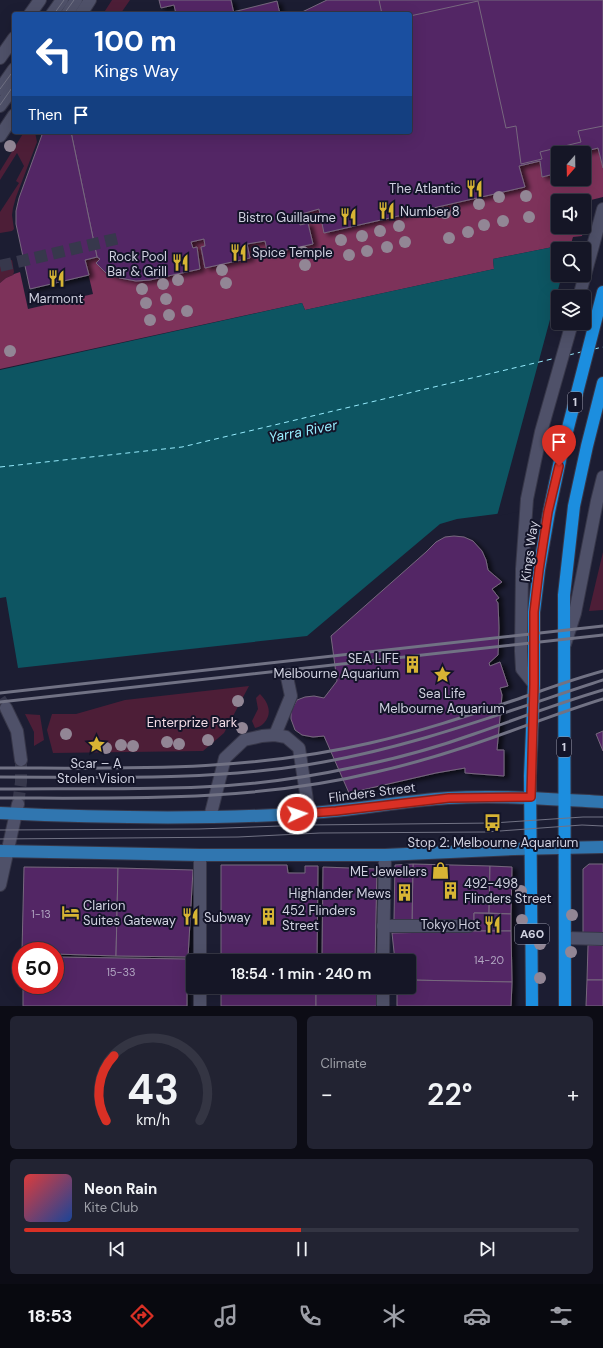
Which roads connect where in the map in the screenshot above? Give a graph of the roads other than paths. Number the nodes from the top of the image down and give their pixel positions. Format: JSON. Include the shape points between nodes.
{"nodes":[{"id":1,"x":40,"y":0,"type":"edge"},
{"id":2,"x":76,"y":0,"type":"edge"},
{"id":3,"x":90,"y":0,"type":"edge"},
{"id":4,"x":60,"y":8,"type":"edge"},
{"id":5,"x":31,"y":12,"type":"edge"},
{"id":6,"x":82,"y":12,"type":"edge"},
{"id":7,"x":12,"y":41,"type":"edge"},
{"id":8,"x":0,"y":58,"type":"edge"},
{"id":9,"x":12,"y":72,"type":"edge"},
{"id":10,"x":0,"y":89,"type":"edge"},
{"id":11,"x":12,"y":90,"type":"edge"},
{"id":12,"x":0,"y":106,"type":"edge"},
{"id":13,"x":12,"y":118,"type":"edge"},
{"id":14,"x":0,"y":136,"type":"edge"},
{"id":15,"x":603,"y":209,"type":"edge"},
{"id":16,"x":581,"y":290,"type":"edge"},
{"id":17,"x":603,"y":292,"type":"edge"},
{"id":18,"x":570,"y":330,"type":"edge"},
{"id":19,"x":603,"y":383,"type":"edge"},
{"id":20,"x":603,"y":478,"type":"edge"},
{"id":21,"x":564,"y":649,"type":"junction"},
{"id":22,"x":287,"y":677,"type":"dead end"},
{"id":23,"x":534,"y":684,"type":"junction"},
{"id":24,"x":6,"y":708,"type":"tunnel mouth"},
{"id":25,"x":275,"y":735,"type":"junction"},
{"id":26,"x":21,"y":760,"type":"tunnel mouth"},
{"id":27,"x":531,"y":797,"type":"junction"},
{"id":28,"x":564,"y":799,"type":"junction"},
{"id":29,"x":603,"y":802,"type":"edge"},
{"id":30,"x":17,"y":809,"type":"junction"},
{"id":31,"x":0,"y":813,"type":"edge"},
{"id":32,"x":309,"y":813,"type":"junction"},
{"id":33,"x":210,"y":817,"type":"junction"},
{"id":34,"x":564,"y":818,"type":"joint"},
{"id":35,"x":531,"y":820,"type":"joint"},
{"id":36,"x":603,"y":847,"type":"edge"},
{"id":37,"x":532,"y":848,"type":"junction"},
{"id":38,"x":565,"y":848,"type":"junction"},
{"id":39,"x":3,"y":851,"type":"edge"},
{"id":40,"x":200,"y":855,"type":"junction"},
{"id":41,"x":385,"y":855,"type":"junction"},
{"id":42,"x":0,"y":885,"type":"edge"},
{"id":43,"x":384,"y":926,"type":"junction"},
{"id":44,"x":469,"y":926,"type":"dead end"},
{"id":45,"x":565,"y":938,"type":"junction"},
{"id":46,"x":603,"y":938,"type":"edge"},
{"id":47,"x":200,"y":954,"type":"edge"},
{"id":48,"x":383,"y":954,"type":"edge"},
{"id":49,"x":200,"y":994,"type":"edge"},
{"id":50,"x":383,"y":994,"type":"edge"},
{"id":51,"x":200,"y":1006,"type":"edge"},
{"id":52,"x":384,"y":1006,"type":"edge"},
{"id":53,"x":532,"y":1006,"type":"edge"},
{"id":54,"x":565,"y":1006,"type":"edge"}],
"edges":[{"from":1,"to":5,"type":"street"},
{"from":2,"to":4,"type":"street"},
{"from":3,"to":6,"type":"street"},
{"from":7,"to":8,"type":"street"},
{"from":9,"to":10,"type":"street"},
{"from":11,"to":12,"type":"street"},
{"from":13,"to":14,"type":"street"},
{"from":15,"to":16,"type":"street"},
{"from":17,"to":23,"type":"highway","name":"Kings Way","number":"1","via":[[548,512],[534,612]]},
{"from":18,"to":23,"type":"street","via":[[541,432],[525,517],[522,669]]},
{"from":19,"to":21,"type":"highway","number":"1","via":[[574,506],[568,552]]},
{"from":20,"to":21,"type":"street","via":[[575,613]]},
{"from":21,"to":28,"type":"highway","number":"1"},
{"from":22,"to":25,"type":"street","via":[[291,696]]},
{"from":23,"to":27,"type":"highway","name":"Kings Way","number":"1"},
{"from":24,"to":26,"type":"street","via":[[17,731]]},
{"from":25,"to":32,"type":"street","via":[[286,737],[299,748]]},
{"from":25,"to":33,"type":"street","via":[[244,740],[225,758]]},
{"from":27,"to":28,"type":"main road","name":"Flinders Street"},
{"from":27,"to":32,"type":"main road","name":"Flinders Street","via":[[449,798]]},
{"from":27,"to":35,"type":"highway","name":"Kings Way","number":"1"},
{"from":28,"to":29,"type":"main road","name":"Flinders Street"},
{"from":28,"to":34,"type":"highway","number":"1"},
{"from":30,"to":31,"type":"main road","name":"Flinders Street"},
{"from":30,"to":33,"type":"main road","name":"Flinders Street","via":[[76,816]]},
{"from":30,"to":39,"type":"street"},
{"from":32,"to":33,"type":"main road","name":"Flinders Street"},
{"from":34,"to":38,"type":"highway","number":"A60"},
{"from":35,"to":37,"type":"highway","number":"A60"},
{"from":36,"to":38,"type":"main road"},
{"from":37,"to":38,"type":"main road"},
{"from":37,"to":41,"type":"main road"},
{"from":37,"to":53,"type":"highway","number":"A60"},
{"from":38,"to":45,"type":"highway","number":"A60"},
{"from":39,"to":40,"type":"main road"},
{"from":39,"to":42,"type":"street"},
{"from":40,"to":41,"type":"main road"},
{"from":40,"to":47,"type":"street"},
{"from":41,"to":43,"type":"street"},
{"from":43,"to":44,"type":"street"},
{"from":43,"to":48,"type":"street"},
{"from":45,"to":46,"type":"street"},
{"from":45,"to":54,"type":"highway","number":"A60"},
{"from":49,"to":51,"type":"street"},
{"from":50,"to":52,"type":"street"}]}
